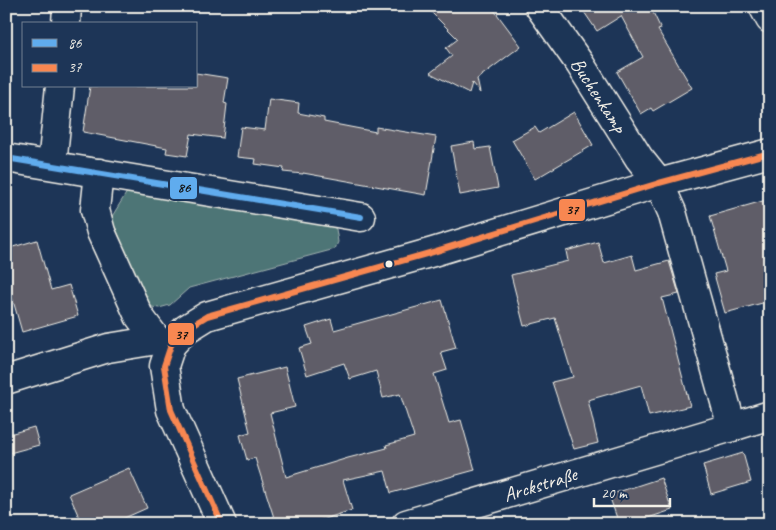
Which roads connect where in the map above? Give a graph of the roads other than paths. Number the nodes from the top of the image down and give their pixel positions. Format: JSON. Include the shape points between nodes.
{"nodes":[{"id":1,"x":67,"y":6,"type":"edge"},
{"id":2,"x":539,"y":6,"type":"edge"},
{"id":3,"x":762,"y":6,"type":"edge"},
{"id":4,"x":770,"y":19,"type":"edge"},
{"id":5,"x":66,"y":22,"type":"edge"},
{"id":6,"x":60,"y":88,"type":"edge"},
{"id":7,"x":770,"y":153,"type":"edge"},
{"id":8,"x":6,"y":158,"type":"edge"},
{"id":9,"x":52,"y":165,"type":"junction"},
{"id":10,"x":98,"y":173,"type":"junction"},
{"id":11,"x":660,"y":183,"type":"junction"},
{"id":12,"x":360,"y":217,"type":"dead end"},
{"id":13,"x":164,"y":342,"type":"junction"},
{"id":14,"x":6,"y":380,"type":"edge"},
{"id":15,"x":770,"y":415,"type":"edge"},
{"id":16,"x":732,"y":427,"type":"junction"},
{"id":17,"x":222,"y":524,"type":"edge"},
{"id":18,"x":406,"y":524,"type":"edge"}],
"edges":[{"from":1,"to":5,"type":"street"},
{"from":2,"to":11,"type":"street","name":"Buchenkamp","via":[[639,158]]},
{"from":3,"to":4,"type":"street"},
{"from":6,"to":9,"type":"street"},
{"from":7,"to":11,"type":"street"},
{"from":8,"to":9,"type":"street"},
{"from":9,"to":10,"type":"street"},
{"from":10,"to":12,"type":"street"},
{"from":10,"to":13,"type":"street","via":[[95,210],[101,232],[139,316]]},
{"from":11,"to":13,"type":"street","via":[[207,316]]},
{"from":11,"to":16,"type":"street","via":[[672,212]]},
{"from":13,"to":14,"type":"street","via":[[108,348]]},
{"from":13,"to":17,"type":"street","via":[[171,410]]},
{"from":15,"to":16,"type":"street","name":"Arckstraße"},
{"from":16,"to":18,"type":"street","name":"Arckstraße"}]}
